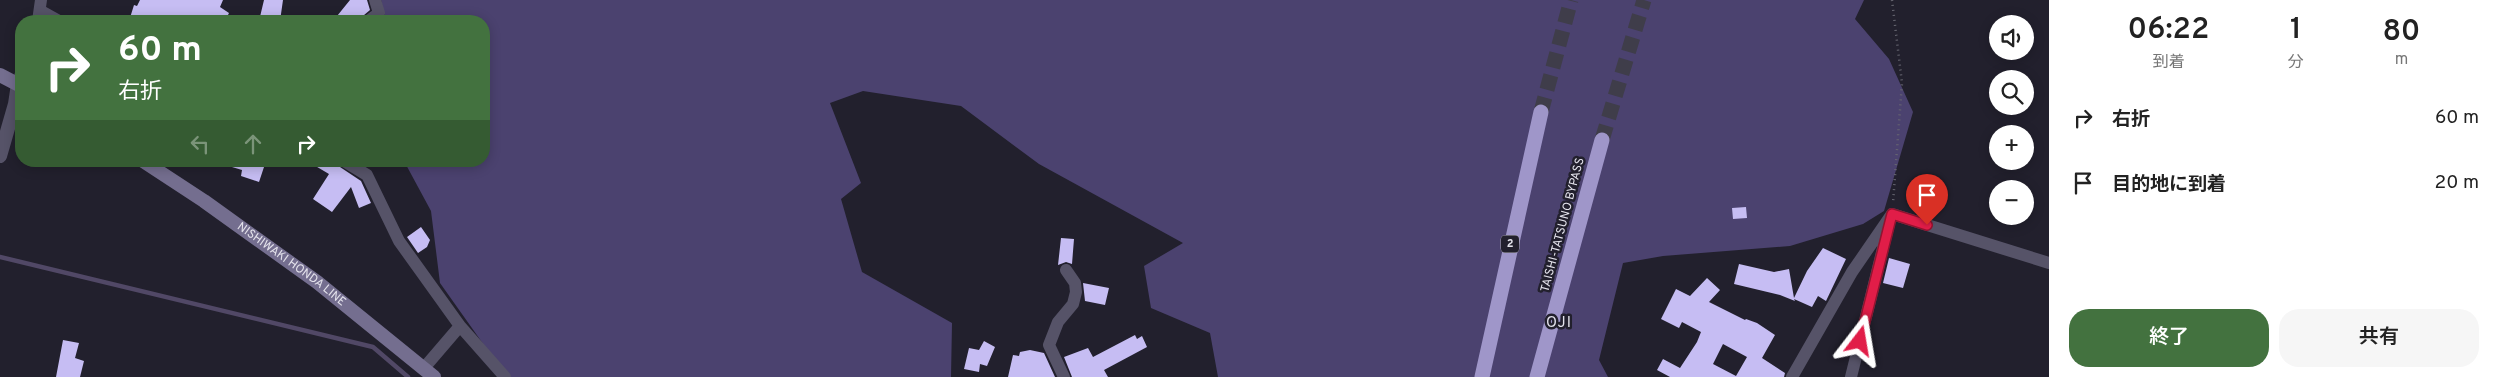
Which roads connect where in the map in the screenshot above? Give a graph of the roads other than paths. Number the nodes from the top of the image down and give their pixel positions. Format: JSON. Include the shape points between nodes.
{"nodes":[{"id":1,"x":375,"y":0,"type":"edge"},
{"id":2,"x":376,"y":15,"type":"edge"},
{"id":3,"x":0,"y":75,"type":"edge"},
{"id":4,"x":15,"y":80,"type":"edge"},
{"id":5,"x":15,"y":104,"type":"edge"},
{"id":6,"x":1541,"y":112,"type":"tunnel mouth"},
{"id":7,"x":1602,"y":140,"type":"tunnel mouth"},
{"id":8,"x":0,"y":156,"type":"edge"},
{"id":9,"x":151,"y":167,"type":"edge"},
{"id":10,"x":354,"y":167,"type":"edge"},
{"id":11,"x":1892,"y":214,"type":"junction"},
{"id":12,"x":2049,"y":262,"type":"edge"},
{"id":13,"x":1066,"y":270,"type":"dead end"},
{"id":14,"x":460,"y":326,"type":"junction"},
{"id":15,"x":429,"y":372,"type":"edge"},
{"id":16,"x":505,"y":377,"type":"edge"},
{"id":17,"x":1064,"y":377,"type":"edge"},
{"id":18,"x":1482,"y":377,"type":"edge"},
{"id":19,"x":1538,"y":377,"type":"edge"},
{"id":20,"x":1792,"y":377,"type":"edge"},
{"id":21,"x":1851,"y":377,"type":"edge"}],
"edges":[{"from":1,"to":2,"type":"street","via":[[379,13]]},
{"from":3,"to":4,"type":"main road"},
{"from":5,"to":8,"type":"street"},
{"from":6,"to":18,"type":"highway","number":"2"},
{"from":7,"to":19,"type":"highway","name":"TAISHI-TATSUNO BYPASS"},
{"from":9,"to":15,"type":"main road","name":"NISHIWAKI HONDA LINE","via":[[317,282]]},
{"from":10,"to":14,"type":"street","via":[[367,175],[399,241]]},
{"from":11,"to":12,"type":"street"},
{"from":11,"to":20,"type":"street","via":[[1852,272]]},
{"from":11,"to":21,"type":"street"},
{"from":13,"to":17,"type":"street","via":[[1075,283],[1073,304],[1058,322],[1049,345]]},
{"from":14,"to":15,"type":"street"},
{"from":14,"to":16,"type":"street"}]}
